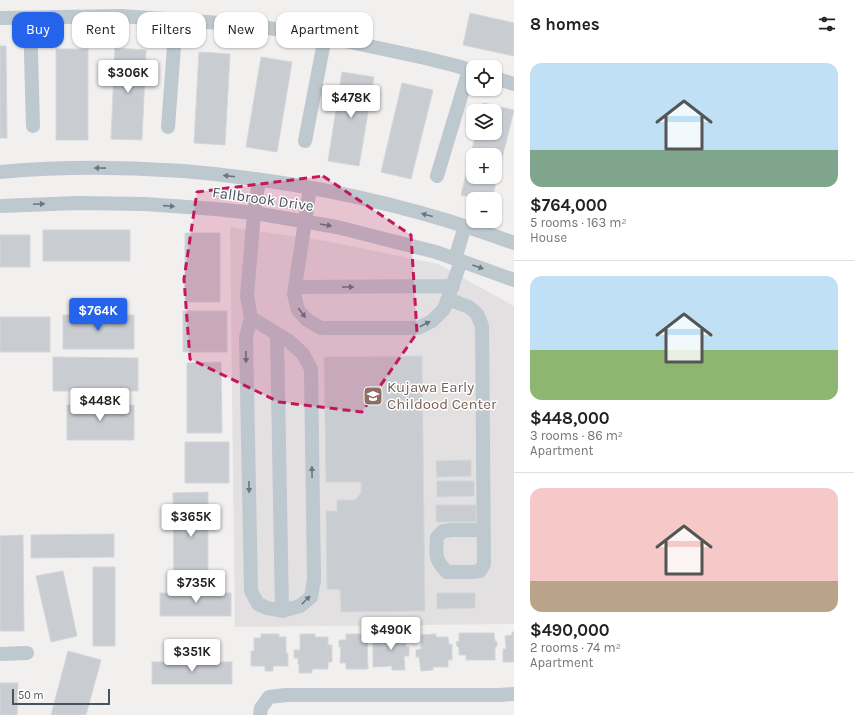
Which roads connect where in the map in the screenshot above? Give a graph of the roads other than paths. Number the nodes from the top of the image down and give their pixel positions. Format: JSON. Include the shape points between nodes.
{"nodes":[{"id":1,"x":64,"y":17,"type":"edge"},
{"id":2,"x":137,"y":17,"type":"edge"},
{"id":3,"x":0,"y":18,"type":"edge"},
{"id":4,"x":12,"y":18,"type":"edge"},
{"id":5,"x":206,"y":22,"type":"edge"},
{"id":6,"x":276,"y":29,"type":"edge"},
{"id":7,"x":373,"y":47,"type":"edge"},
{"id":8,"x":31,"y":48,"type":"edge"},
{"id":9,"x":174,"y":48,"type":"edge"},
{"id":10,"x":323,"y":48,"type":"edge"},
{"id":11,"x":466,"y":69,"type":"edge"},
{"id":12,"x":502,"y":80,"type":"edge"},
{"id":13,"x":514,"y":84,"type":"edge"},
{"id":14,"x":466,"y":86,"type":"edge"},
{"id":15,"x":33,"y":126,"type":"dead end"},
{"id":16,"x":168,"y":127,"type":"dead end"},
{"id":17,"x":305,"y":141,"type":"dead end"},
{"id":18,"x":0,"y":172,"type":"edge"},
{"id":19,"x":438,"y":176,"type":"dead end"},
{"id":20,"x":259,"y":180,"type":"junction"},
{"id":21,"x":310,"y":188,"type":"junction"},
{"id":22,"x":0,"y":206,"type":"edge"},
{"id":23,"x":254,"y":213,"type":"junction"},
{"id":24,"x":305,"y":221,"type":"junction"},
{"id":25,"x":465,"y":226,"type":"junction"},
{"id":26,"x":514,"y":243,"type":"edge"},
{"id":27,"x":458,"y":260,"type":"junction"},
{"id":28,"x":514,"y":280,"type":"edge"},
{"id":29,"x":295,"y":287,"type":"junction"},
{"id":30,"x":450,"y":292,"type":"junction"},
{"id":31,"x":251,"y":318,"type":"junction"},
{"id":32,"x":277,"y":334,"type":"junction"},
{"id":33,"x":484,"y":530,"type":"dead end"},
{"id":34,"x":282,"y":611,"type":"junction"},
{"id":35,"x":27,"y":653,"type":"dead end"},
{"id":36,"x":0,"y":654,"type":"edge"},
{"id":37,"x":514,"y":694,"type":"edge"},
{"id":38,"x":260,"y":715,"type":"edge"}],
"edges":[{"from":1,"to":2,"type":"street"},
{"from":3,"to":4,"type":"street"},
{"from":5,"to":6,"type":"street"},
{"from":7,"to":11,"type":"street"},
{"from":8,"to":15,"type":"street"},
{"from":9,"to":16,"type":"street"},
{"from":10,"to":17,"type":"street"},
{"from":12,"to":13,"type":"street"},
{"from":14,"to":19,"type":"street"},
{"from":20,"to":18,"type":"street","name":"Fallbrook Drive","one_way":true,"via":[[144,169],[83,168]]},
{"from":20,"to":21,"type":"street","name":"Fallbrook Drive"},
{"from":20,"to":23,"type":"street"},
{"from":21,"to":24,"type":"street"},
{"from":25,"to":21,"type":"street","name":"Fallbrook Drive","one_way":true,"via":[[398,207]]},
{"from":22,"to":23,"type":"street","name":"Fallbrook Drive","one_way":true,"via":[[145,204]]},
{"from":23,"to":24,"type":"street","name":"Fallbrook Drive"},
{"from":23,"to":31,"type":"street","via":[[247,296]]},
{"from":24,"to":27,"type":"street","name":"Fallbrook Drive","one_way":true,"via":[[338,227]]},
{"from":24,"to":29,"type":"street"},
{"from":25,"to":26,"type":"street","name":"Fallbrook Drive"},
{"from":25,"to":27,"type":"street"},
{"from":27,"to":28,"type":"street","name":"Fallbrook Drive","one_way":true},
{"from":27,"to":30,"type":"street"},
{"from":29,"to":30,"type":"street","one_way":true},
{"from":29,"to":30,"type":"street","one_way":true,"via":[[298,310],[307,320],[320,328],[418,328],[432,321],[444,309]]},
{"from":30,"to":33,"type":"street","via":[[477,314],[482,326]]},
{"from":31,"to":32,"type":"street"},
{"from":31,"to":34,"type":"street","one_way":true,"via":[[246,337],[251,591],[258,604]]},
{"from":32,"to":34,"type":"street"},
{"from":34,"to":32,"type":"street","one_way":true,"via":[[300,606],[311,596],[314,580],[311,369],[303,354]]},
{"from":35,"to":36,"type":"street"},
{"from":37,"to":38,"type":"street","via":[[286,695],[269,697],[261,708]]}]}
